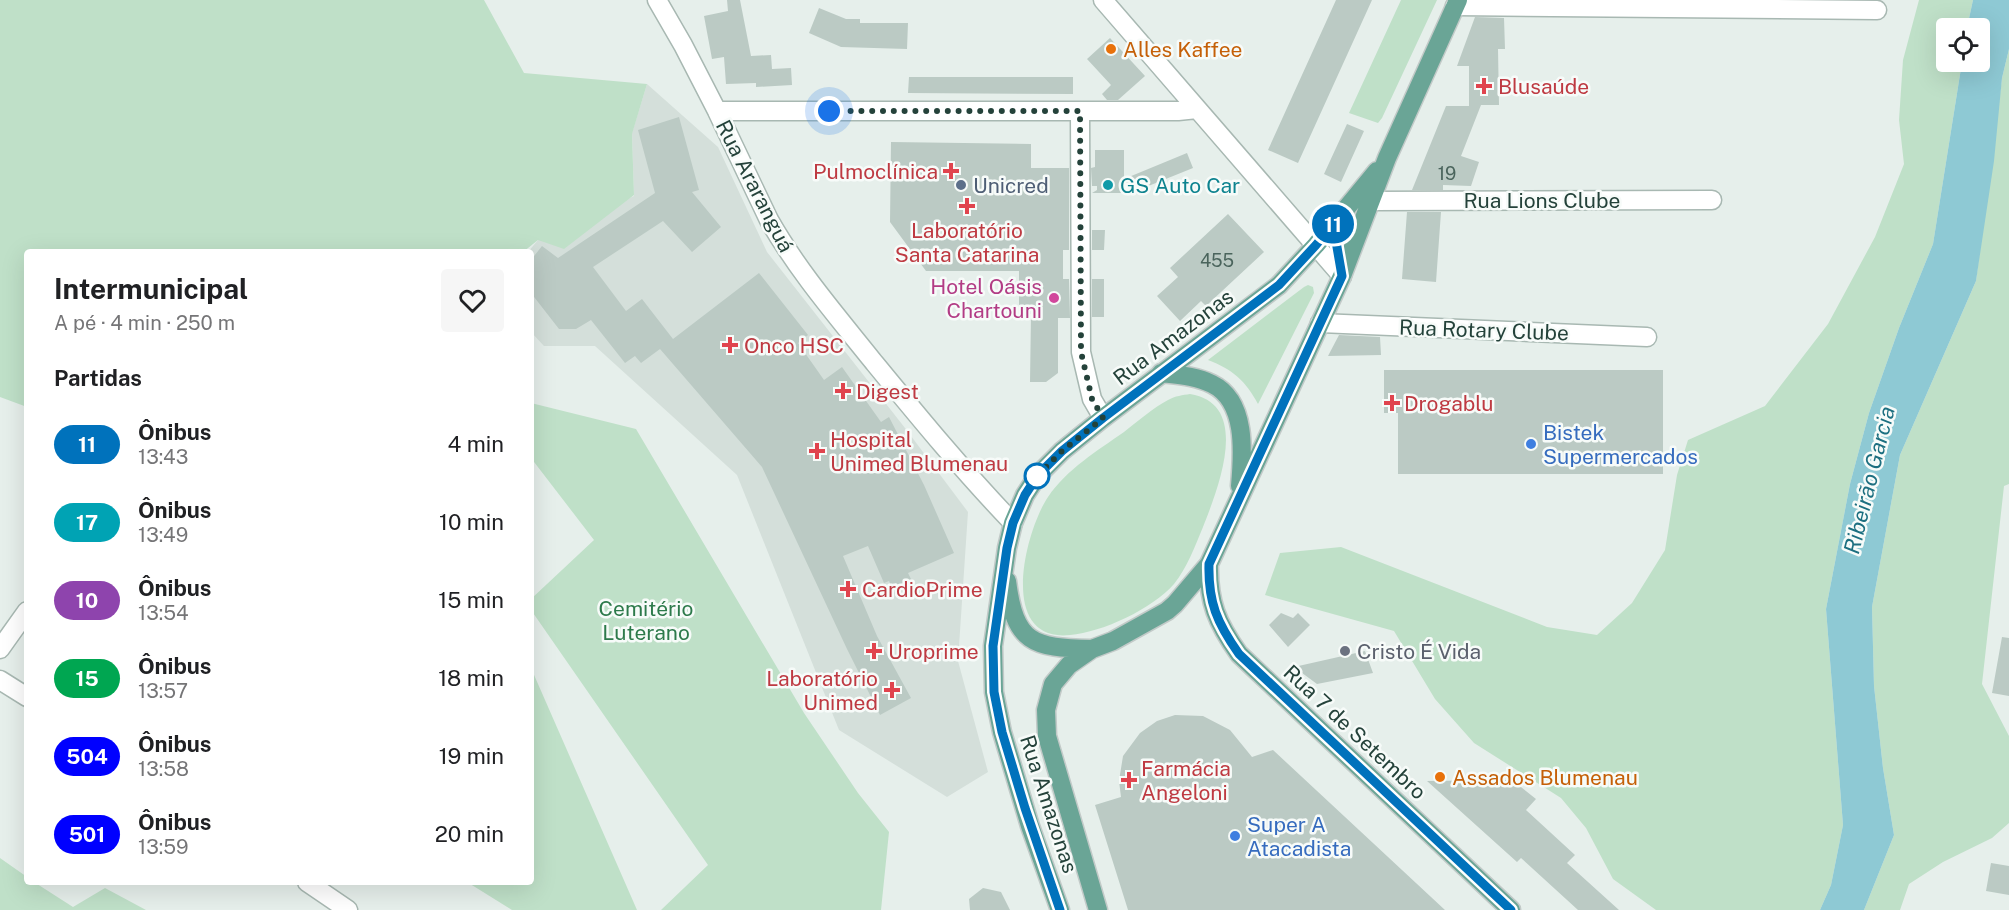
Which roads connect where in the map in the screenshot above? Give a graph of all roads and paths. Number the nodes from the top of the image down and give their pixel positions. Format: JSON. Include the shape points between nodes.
{"nodes":[{"id":1,"x":657,"y":0,"type":"edge"},
{"id":2,"x":1102,"y":0,"type":"edge"},
{"id":3,"x":1456,"y":3,"type":"edge"},
{"id":4,"x":1877,"y":10,"type":"dead end"},
{"id":5,"x":1197,"y":109,"type":"junction"},
{"id":6,"x":717,"y":111,"type":"junction"},
{"id":7,"x":1080,"y":111,"type":"junction"},
{"id":8,"x":1387,"y":158,"type":"junction"},
{"id":9,"x":1712,"y":200,"type":"dead end"},
{"id":10,"x":1372,"y":201,"type":"junction"},
{"id":11,"x":1316,"y":245,"type":"junction"},
{"id":12,"x":1342,"y":276,"type":"junction"},
{"id":13,"x":1320,"y":323,"type":"junction"},
{"id":14,"x":1647,"y":337,"type":"dead end"},
{"id":15,"x":1161,"y":373,"type":"junction"},
{"id":16,"x":1103,"y":418,"type":"junction"},
{"id":17,"x":1239,"y":500,"type":"junction"},
{"id":18,"x":1013,"y":523,"type":"junction"},
{"id":19,"x":1005,"y":561,"type":"junction"},
{"id":20,"x":1209,"y":564,"type":"junction"},
{"id":21,"x":24,"y":615,"type":"edge"},
{"id":22,"x":0,"y":649,"type":"edge"},
{"id":23,"x":1092,"y":649,"type":"junction"},
{"id":24,"x":0,"y":680,"type":"edge"},
{"id":25,"x":24,"y":695,"type":"edge"},
{"id":26,"x":311,"y":885,"type":"edge"},
{"id":27,"x":348,"y":910,"type":"edge"},
{"id":28,"x":1060,"y":910,"type":"edge"},
{"id":29,"x":1098,"y":910,"type":"edge"},
{"id":30,"x":1511,"y":910,"type":"edge"}],
"edges":[{"from":1,"to":6,"type":"street","name":"Rua Araranguá"},
{"from":2,"to":5,"type":"street"},
{"from":3,"to":4,"type":"street"},
{"from":3,"to":8,"type":"main road","name":"Rua Amazonas"},
{"from":5,"to":7,"type":"street"},
{"from":5,"to":11,"type":"street"},
{"from":6,"to":7,"type":"street"},
{"from":6,"to":18,"type":"street","name":"Rua Araranguá","via":[[769,220],[809,282],[973,482]]},
{"from":7,"to":16,"type":"street","via":[[1081,352],[1092,399]]},
{"from":8,"to":10,"type":"main road","name":"Rua Amazonas"},
{"from":8,"to":11,"type":"main road","name":"Rua Amazonas"},
{"from":9,"to":10,"type":"street","name":"Rua Lions Clube"},
{"from":10,"to":12,"type":"main road","name":"Rua Amazonas"},
{"from":11,"to":12,"type":"street"},
{"from":11,"to":15,"type":"main road","name":"Rua Amazonas","via":[[1279,285]]},
{"from":12,"to":13,"type":"main road","name":"Rua Amazonas"},
{"from":13,"to":14,"type":"street","name":"Rua Rotary Clube"},
{"from":13,"to":17,"type":"main road","name":"Rua Amazonas"},
{"from":15,"to":16,"type":"main road","name":"Rua Amazonas"},
{"from":15,"to":17,"type":"main road","via":[[1209,382],[1227,396],[1241,434]]},
{"from":16,"to":18,"type":"main road","name":"Rua Amazonas","via":[[1038,475]]},
{"from":17,"to":20,"type":"main road","name":"Rua Amazonas"},
{"from":18,"to":19,"type":"main road","name":"Rua Amazonas"},
{"from":19,"to":23,"type":"main road","via":[[1010,602],[1025,636],[1059,648]]},
{"from":19,"to":28,"type":"main road","name":"Rua Amazonas","via":[[993,646],[994,692],[1002,732]]},
{"from":20,"to":23,"type":"main road","name":"Rua Amazonas","via":[[1167,611]]},
{"from":20,"to":30,"type":"main road","name":"Rua 7 de Setembro","via":[[1208,585],[1215,616],[1239,654]]},
{"from":21,"to":22,"type":"street"},
{"from":23,"to":29,"type":"main road","name":"Rua Amazonas","via":[[1069,665],[1053,684],[1046,710],[1052,757]]},
{"from":24,"to":25,"type":"street"},
{"from":26,"to":27,"type":"street"}]}
